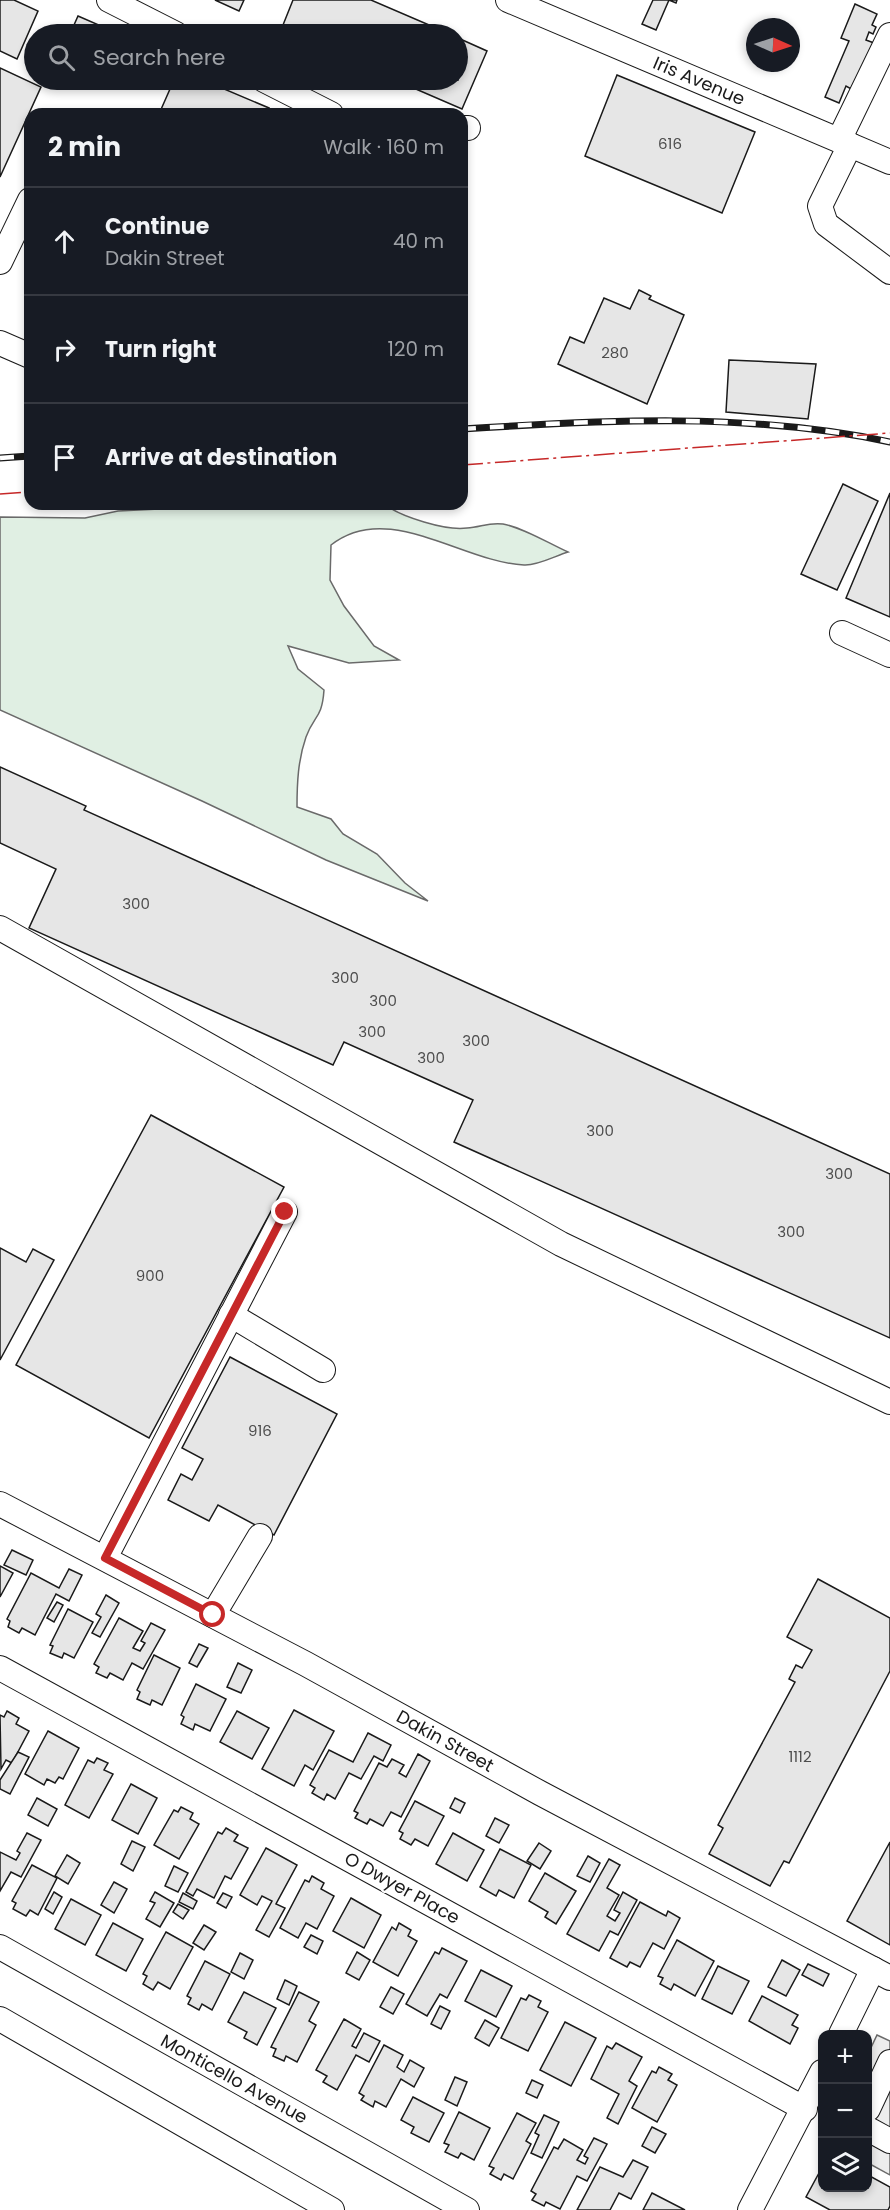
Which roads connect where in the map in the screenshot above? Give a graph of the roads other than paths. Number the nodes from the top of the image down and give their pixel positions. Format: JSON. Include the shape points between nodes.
{"nodes":[{"id":1,"x":109,"y":0,"type":"edge"},
{"id":2,"x":508,"y":0,"type":"edge"},
{"id":3,"x":156,"y":24,"type":"edge"},
{"id":4,"x":890,"y":35,"type":"edge"},
{"id":5,"x":284,"y":90,"type":"edge"},
{"id":6,"x":319,"y":108,"type":"edge"},
{"id":7,"x":845,"y":142,"type":"junction"},
{"id":8,"x":890,"y":162,"type":"edge"},
{"id":9,"x":24,"y":212,"type":"edge"},
{"id":10,"x":0,"y":262,"type":"edge"},
{"id":11,"x":890,"y":272,"type":"edge"},
{"id":12,"x":0,"y":343,"type":"edge"},
{"id":13,"x":24,"y":353,"type":"edge"},
{"id":14,"x":842,"y":633,"type":"dead end"},
{"id":15,"x":890,"y":655,"type":"edge"},
{"id":16,"x":0,"y":928,"type":"edge"},
{"id":17,"x":285,"y":1212,"type":"dead end"},
{"id":18,"x":231,"y":1315,"type":"junction"},
{"id":19,"x":323,"y":1370,"type":"dead end"},
{"id":20,"x":890,"y":1402,"type":"edge"},
{"id":21,"x":0,"y":1504,"type":"edge"},
{"id":22,"x":260,"y":1536,"type":"dead end"},
{"id":23,"x":105,"y":1558,"type":"junction"},
{"id":24,"x":213,"y":1615,"type":"junction"},
{"id":25,"x":0,"y":1668,"type":"edge"},
{"id":26,"x":0,"y":1947,"type":"edge"},
{"id":27,"x":882,"y":1973,"type":"edge"},
{"id":28,"x":0,"y":2019,"type":"edge"},
{"id":29,"x":844,"y":2030,"type":"edge"},
{"id":30,"x":890,"y":2062,"type":"edge"},
{"id":31,"x":818,"y":2081,"type":"edge"},
{"id":32,"x":872,"y":2099,"type":"edge"},
{"id":33,"x":805,"y":2109,"type":"junction"},
{"id":34,"x":872,"y":2132,"type":"edge"},
{"id":35,"x":890,"y":2141,"type":"edge"},
{"id":36,"x":332,"y":2210,"type":"edge"},
{"id":37,"x":468,"y":2210,"type":"edge"},
{"id":38,"x":750,"y":2210,"type":"edge"}],
"edges":[{"from":1,"to":3,"type":"street"},
{"from":2,"to":7,"type":"street","name":"Iris Avenue"},
{"from":4,"to":7,"type":"street"},
{"from":5,"to":6,"type":"street"},
{"from":7,"to":8,"type":"street","name":"Iris Avenue"},
{"from":7,"to":11,"type":"street","via":[[820,206],[826,224]]},
{"from":9,"to":10,"type":"street"},
{"from":12,"to":13,"type":"street"},
{"from":14,"to":15,"type":"street"},
{"from":16,"to":20,"type":"street","via":[[561,1244]]},
{"from":17,"to":18,"type":"street"},
{"from":18,"to":19,"type":"street"},
{"from":18,"to":23,"type":"street"},
{"from":21,"to":23,"type":"street","name":"Dakin Street"},
{"from":22,"to":24,"type":"street"},
{"from":23,"to":24,"type":"street","name":"Dakin Street"},
{"from":24,"to":27,"type":"street","name":"Dakin Street"},
{"from":25,"to":33,"type":"street","name":"O Dwyer Place"},
{"from":26,"to":37,"type":"street","name":"Monticello Avenue"},
{"from":27,"to":29,"type":"street"},
{"from":28,"to":36,"type":"street"},
{"from":30,"to":32,"type":"street"},
{"from":31,"to":33,"type":"street"},
{"from":33,"to":38,"type":"street"},
{"from":34,"to":35,"type":"street"}]}
